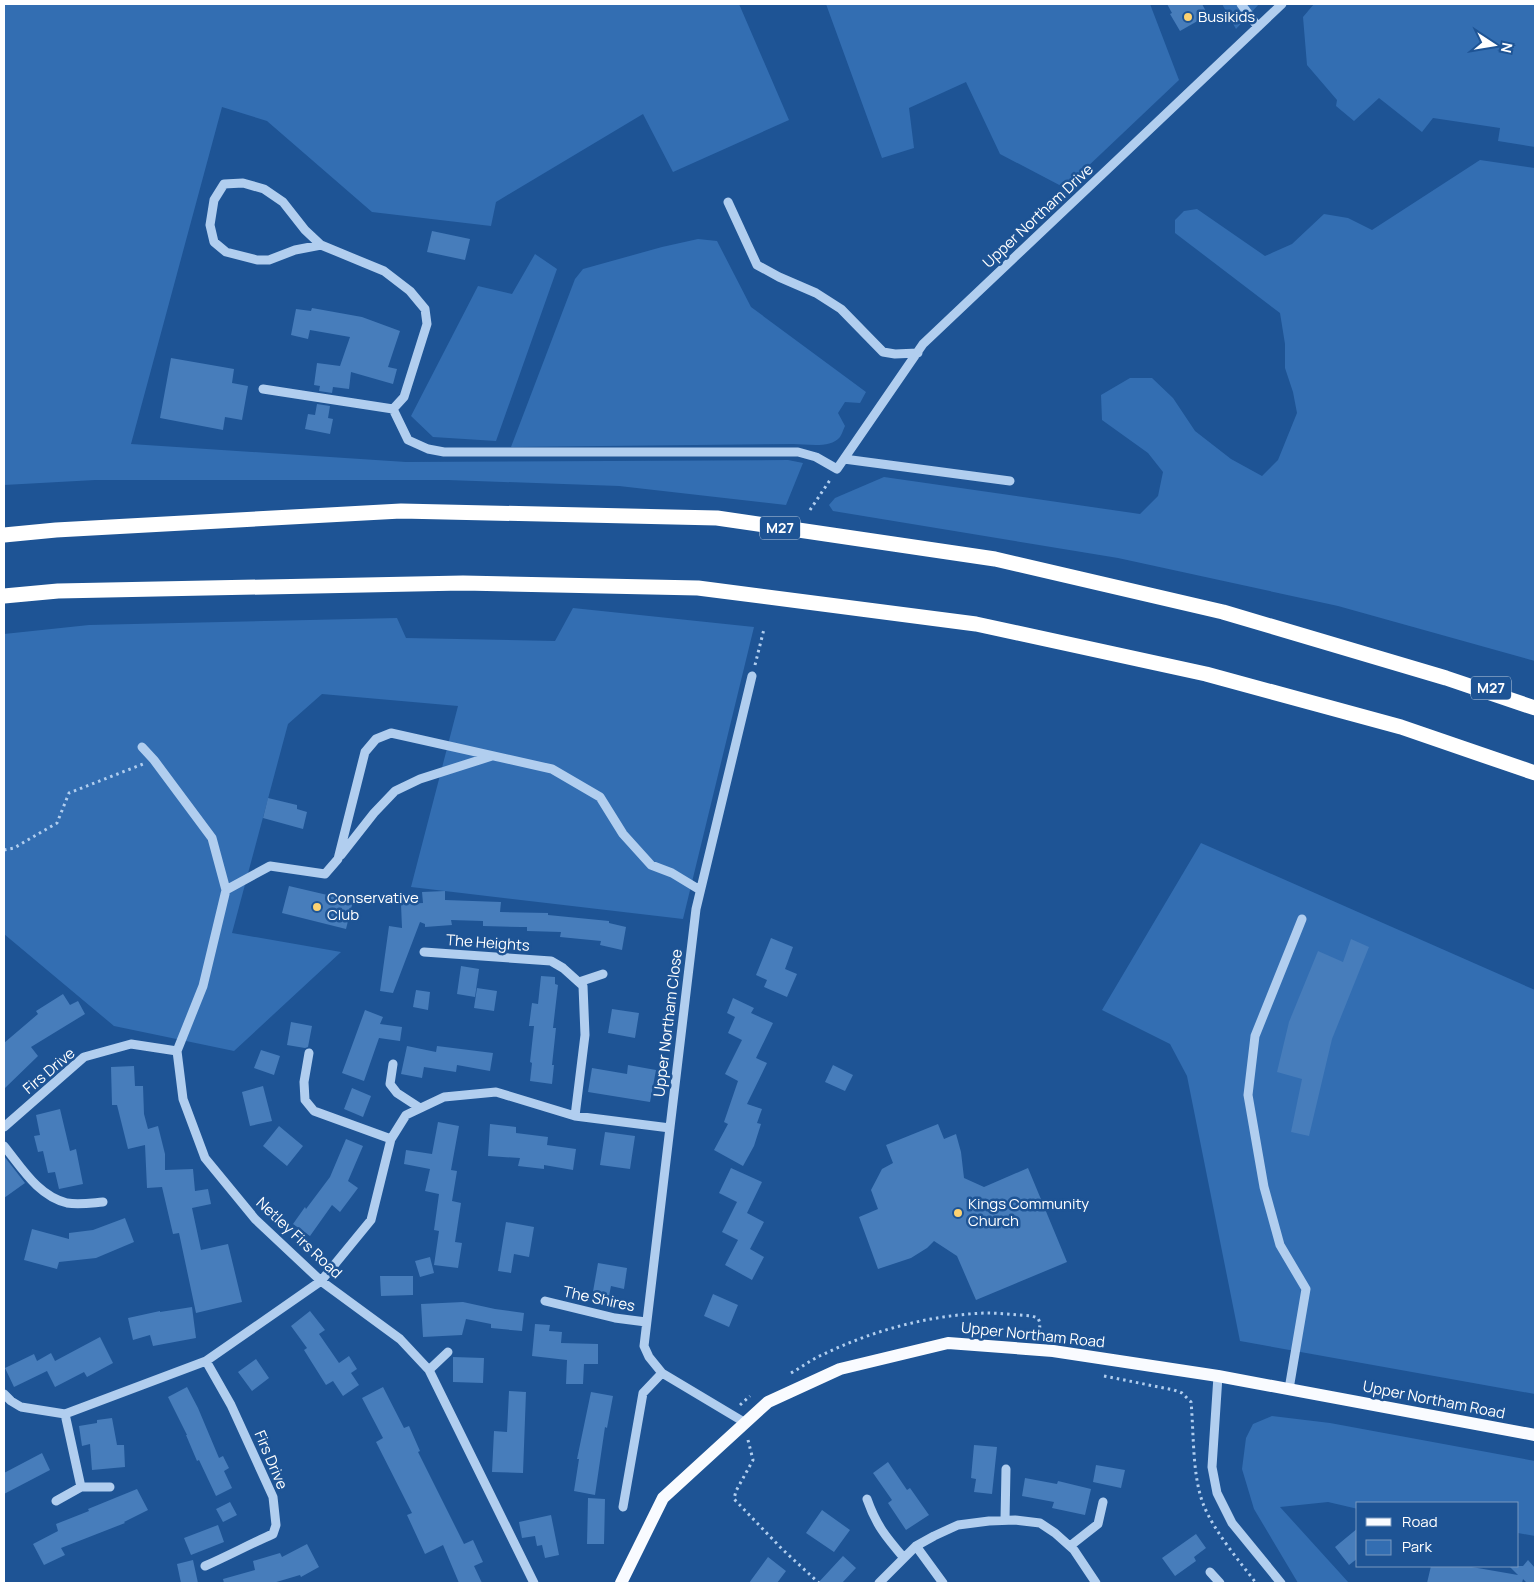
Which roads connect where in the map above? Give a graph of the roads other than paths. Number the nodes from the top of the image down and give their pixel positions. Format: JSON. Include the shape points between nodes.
{"nodes":[{"id":1,"x":1241,"y":4,"type":"edge"},
{"id":2,"x":1282,"y":4,"type":"edge"},
{"id":3,"x":1258,"y":27,"type":"junction"},
{"id":4,"x":728,"y":202,"type":"dead end"},
{"id":5,"x":321,"y":245,"type":"junction"},
{"id":6,"x":918,"y":353,"type":"junction"},
{"id":7,"x":263,"y":389,"type":"dead end"},
{"id":8,"x":394,"y":409,"type":"junction"},
{"id":9,"x":844,"y":458,"type":"junction"},
{"id":10,"x":1010,"y":482,"type":"dead end"},
{"id":11,"x":4,"y":535,"type":"edge"},
{"id":12,"x":4,"y":596,"type":"edge"},
{"id":13,"x":752,"y":676,"type":"road end"},
{"id":14,"x":1446,"y":678,"type":"junction"},
{"id":15,"x":1535,"y":698,"type":"edge"},
{"id":16,"x":1535,"y":708,"type":"edge"},
{"id":17,"x":142,"y":747,"type":"dead end"},
{"id":18,"x":1481,"y":754,"type":"junction"},
{"id":19,"x":492,"y":756,"type":"junction"},
{"id":20,"x":1535,"y":773,"type":"edge"},
{"id":21,"x":1535,"y":781,"type":"edge"},
{"id":22,"x":338,"y":859,"type":"junction"},
{"id":23,"x":226,"y":890,"type":"junction"},
{"id":24,"x":700,"y":890,"type":"junction"},
{"id":25,"x":1302,"y":919,"type":"dead end"},
{"id":26,"x":424,"y":952,"type":"dead end"},
{"id":27,"x":603,"y":974,"type":"dead end"},
{"id":28,"x":579,"y":982,"type":"junction"},
{"id":29,"x":177,"y":1051,"type":"junction"},
{"id":30,"x":309,"y":1053,"type":"dead end"},
{"id":31,"x":393,"y":1064,"type":"dead end"},
{"id":32,"x":420,"y":1108,"type":"junction"},
{"id":33,"x":575,"y":1116,"type":"junction"},
{"id":34,"x":4,"y":1127,"type":"edge"},
{"id":35,"x":670,"y":1128,"type":"junction"},
{"id":36,"x":391,"y":1139,"type":"junction"},
{"id":37,"x":4,"y":1146,"type":"edge"},
{"id":38,"x":103,"y":1202,"type":"dead end"},
{"id":39,"x":321,"y":1281,"type":"junction"},
{"id":40,"x":545,"y":1301,"type":"dead end"},
{"id":41,"x":646,"y":1322,"type":"junction"},
{"id":42,"x":448,"y":1352,"type":"dead end"},
{"id":43,"x":206,"y":1361,"type":"junction"},
{"id":44,"x":429,"y":1370,"type":"junction"},
{"id":45,"x":662,"y":1373,"type":"junction"},
{"id":46,"x":1218,"y":1376,"type":"junction"},
{"id":47,"x":1289,"y":1389,"type":"junction"},
{"id":48,"x":4,"y":1394,"type":"edge"},
{"id":49,"x":65,"y":1414,"type":"junction"},
{"id":50,"x":744,"y":1422,"type":"junction"},
{"id":51,"x":1535,"y":1435,"type":"edge"},
{"id":52,"x":1006,"y":1469,"type":"dead end"},
{"id":53,"x":81,"y":1487,"type":"junction"},
{"id":54,"x":110,"y":1487,"type":"dead end"},
{"id":55,"x":867,"y":1499,"type":"dead end"},
{"id":56,"x":56,"y":1500,"type":"dead end"},
{"id":57,"x":1103,"y":1502,"type":"dead end"},
{"id":58,"x":624,"y":1507,"type":"dead end"},
{"id":59,"x":1005,"y":1520,"type":"junction"},
{"id":60,"x":916,"y":1546,"type":"junction"},
{"id":61,"x":1070,"y":1546,"type":"junction"},
{"id":62,"x":904,"y":1558,"type":"junction"},
{"id":63,"x":205,"y":1566,"type":"dead end"},
{"id":64,"x":1210,"y":1572,"type":"dead end"},
{"id":65,"x":534,"y":1583,"type":"edge"},
{"id":66,"x":620,"y":1583,"type":"edge"},
{"id":67,"x":879,"y":1583,"type":"edge"},
{"id":68,"x":943,"y":1583,"type":"edge"},
{"id":69,"x":1096,"y":1583,"type":"edge"},
{"id":70,"x":1220,"y":1583,"type":"edge"},
{"id":71,"x":1281,"y":1583,"type":"edge"}],
"edges":[{"from":1,"to":3,"type":"street"},
{"from":2,"to":3,"type":"street","name":"Upper Northam Drive"},
{"from":3,"to":6,"type":"street","name":"Upper Northam Drive","via":[[923,344]]},
{"from":4,"to":6,"type":"street","via":[[757,265],[816,293],[841,309],[883,352]]},
{"from":5,"to":5,"type":"street","via":[[269,260],[226,252],[214,242],[210,225],[214,200],[224,184],[243,183],[264,189],[283,202]]},
{"from":5,"to":8,"type":"street","via":[[384,271],[410,291],[425,309],[427,324],[413,370],[404,398]]},
{"from":6,"to":9,"type":"street","name":"Upper Northam Drive"},
{"from":7,"to":8,"type":"street"},
{"from":8,"to":9,"type":"street","name":"Upper Northam Drive","via":[[408,440],[444,452],[798,452],[816,457],[837,469]]},
{"from":9,"to":10,"type":"street"},
{"from":11,"to":14,"type":"highway","number":"M27","via":[[401,511],[717,518],[995,559],[1223,612]]},
{"from":12,"to":18,"type":"highway","via":[[58,591],[463,583],[698,588],[986,626],[1206,674],[1401,727]]},
{"from":13,"to":24,"type":"street","name":"Upper Northam Close"},
{"from":14,"to":15,"type":"highway","number":"M27"},
{"from":14,"to":16,"type":"highway","number":"M27"},
{"from":17,"to":23,"type":"street","name":"Netley Firs Road","via":[[212,838]]},
{"from":18,"to":20,"type":"highway"},
{"from":18,"to":21,"type":"highway"},
{"from":19,"to":22,"type":"street","via":[[420,779],[395,791],[374,812]]},
{"from":19,"to":22,"type":"street","via":[[391,733],[376,739],[365,752]]},
{"from":19,"to":24,"type":"street","via":[[552,769],[600,797],[623,834],[651,866],[672,873]]},
{"from":22,"to":23,"type":"street","via":[[325,874],[270,866]]},
{"from":23,"to":29,"type":"street","name":"Netley Firs Road","via":[[203,986]]},
{"from":24,"to":35,"type":"street","name":"Upper Northam Close"},
{"from":25,"to":47,"type":"street","via":[[1254,1036],[1248,1095],[1264,1187],[1280,1245],[1306,1289]]},
{"from":26,"to":28,"type":"street","name":"The Heights","via":[[551,961]]},
{"from":27,"to":28,"type":"street"},
{"from":28,"to":33,"type":"street","via":[[583,986],[585,1035]]},
{"from":29,"to":34,"type":"street","name":"Firs Drive","via":[[131,1044],[84,1057]]},
{"from":29,"to":39,"type":"street","name":"Netley Firs Road","via":[[182,1099],[205,1158],[255,1219]]},
{"from":30,"to":36,"type":"street","via":[[304,1082],[305,1100],[314,1111]]},
{"from":31,"to":32,"type":"street","via":[[390,1084],[397,1093]]},
{"from":32,"to":33,"type":"street","via":[[444,1097],[496,1092]]},
{"from":32,"to":36,"type":"street","via":[[406,1115]]},
{"from":33,"to":35,"type":"street"},
{"from":35,"to":41,"type":"street","name":"Upper Northam Close"},
{"from":36,"to":39,"type":"street","via":[[371,1220]]},
{"from":37,"to":38,"type":"street","via":[[32,1181],[54,1198],[75,1204]]},
{"from":39,"to":43,"type":"street"},
{"from":39,"to":44,"type":"street","name":"Netley Firs Road","via":[[400,1339]]},
{"from":40,"to":41,"type":"street","name":"The Shires"},
{"from":41,"to":45,"type":"street","name":"Upper Northam Close","via":[[644,1346]]},
{"from":42,"to":44,"type":"street"},
{"from":43,"to":49,"type":"street"},
{"from":43,"to":63,"type":"street","name":"Firs Drive","via":[[231,1405],[273,1497],[276,1525],[273,1534]]},
{"from":44,"to":65,"type":"street","name":"Netley Firs Road"},
{"from":45,"to":50,"type":"street","name":"Upper Northam Close"},
{"from":45,"to":58,"type":"street","via":[[643,1393]]},
{"from":46,"to":47,"type":"main road","name":"Upper Northam Road"},
{"from":46,"to":50,"type":"main road","name":"Upper Northam Road","via":[[1038,1350],[948,1343],[840,1369],[768,1402]]},
{"from":46,"to":71,"type":"street","via":[[1212,1467],[1217,1493],[1232,1523]]},
{"from":47,"to":51,"type":"main road","name":"Upper Northam Road"},
{"from":48,"to":49,"type":"street","via":[[22,1407]]},
{"from":49,"to":53,"type":"street"},
{"from":50,"to":66,"type":"main road","name":"Upper Northam Road","via":[[663,1498]]},
{"from":52,"to":59,"type":"street"},
{"from":53,"to":54,"type":"street"},
{"from":53,"to":56,"type":"street"},
{"from":55,"to":62,"type":"street","via":[[873,1517]]},
{"from":57,"to":61,"type":"street","via":[[1098,1524]]},
{"from":59,"to":60,"type":"street","via":[[958,1525]]},
{"from":59,"to":61,"type":"street","via":[[1040,1523]]},
{"from":60,"to":62,"type":"street"},
{"from":60,"to":68,"type":"street"},
{"from":61,"to":69,"type":"street"},
{"from":62,"to":67,"type":"street"},
{"from":64,"to":70,"type":"street"}]}
